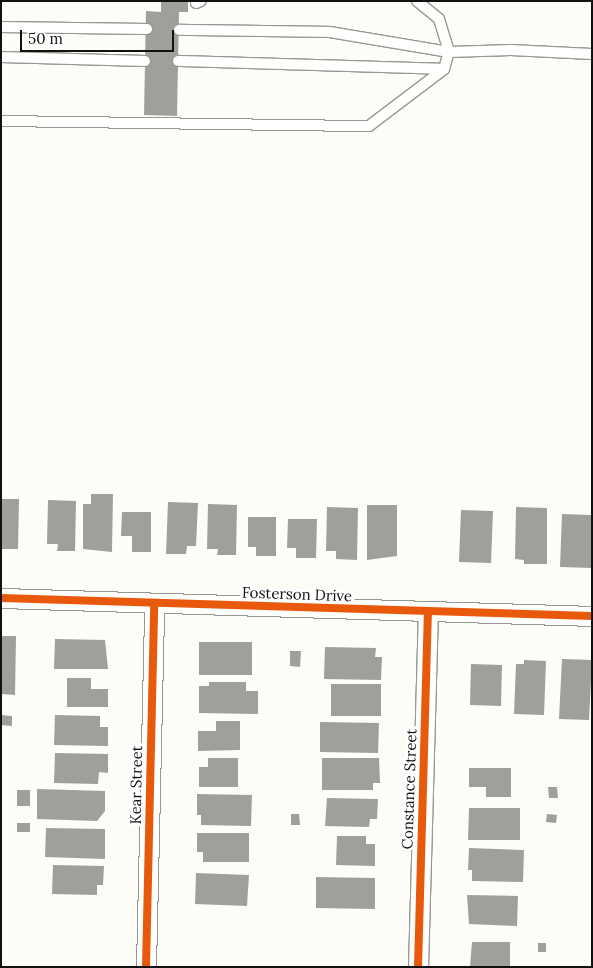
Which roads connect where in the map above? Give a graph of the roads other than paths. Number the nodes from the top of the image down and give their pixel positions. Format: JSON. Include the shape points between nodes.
{"nodes":[{"id":1,"x":417,"y":1,"type":"edge"},
{"id":2,"x":1,"y":27,"type":"edge"},
{"id":3,"x":147,"y":29,"type":"dead end"},
{"id":4,"x":179,"y":30,"type":"dead end"},
{"id":5,"x":449,"y":52,"type":"junction"},
{"id":6,"x":592,"y":54,"type":"edge"},
{"id":7,"x":1,"y":57,"type":"edge"},
{"id":8,"x":145,"y":60,"type":"dead end"},
{"id":9,"x":178,"y":62,"type":"dead end"},
{"id":10,"x":444,"y":69,"type":"junction"},
{"id":11,"x":1,"y":121,"type":"edge"},
{"id":12,"x":1,"y":598,"type":"edge"},
{"id":13,"x":154,"y":603,"type":"junction"},
{"id":14,"x":428,"y":612,"type":"junction"},
{"id":15,"x":592,"y":616,"type":"edge"},
{"id":16,"x":146,"y":967,"type":"edge"},
{"id":17,"x":418,"y":967,"type":"edge"}],
"edges":[{"from":1,"to":5,"type":"lane","via":[[439,19]]},
{"from":2,"to":3,"type":"lane"},
{"from":4,"to":5,"type":"lane","via":[[330,32]]},
{"from":5,"to":6,"type":"lane","via":[[511,50]]},
{"from":5,"to":10,"type":"lane"},
{"from":7,"to":8,"type":"lane"},
{"from":9,"to":10,"type":"lane"},
{"from":10,"to":11,"type":"lane","via":[[369,126]]},
{"from":12,"to":13,"type":"street","name":"Fosterson Drive"},
{"from":13,"to":14,"type":"street","name":"Fosterson Drive"},
{"from":13,"to":16,"type":"street","name":"Kear Street"},
{"from":14,"to":15,"type":"street","name":"Fosterson Drive"},
{"from":14,"to":17,"type":"street","name":"Constance Street"}]}
